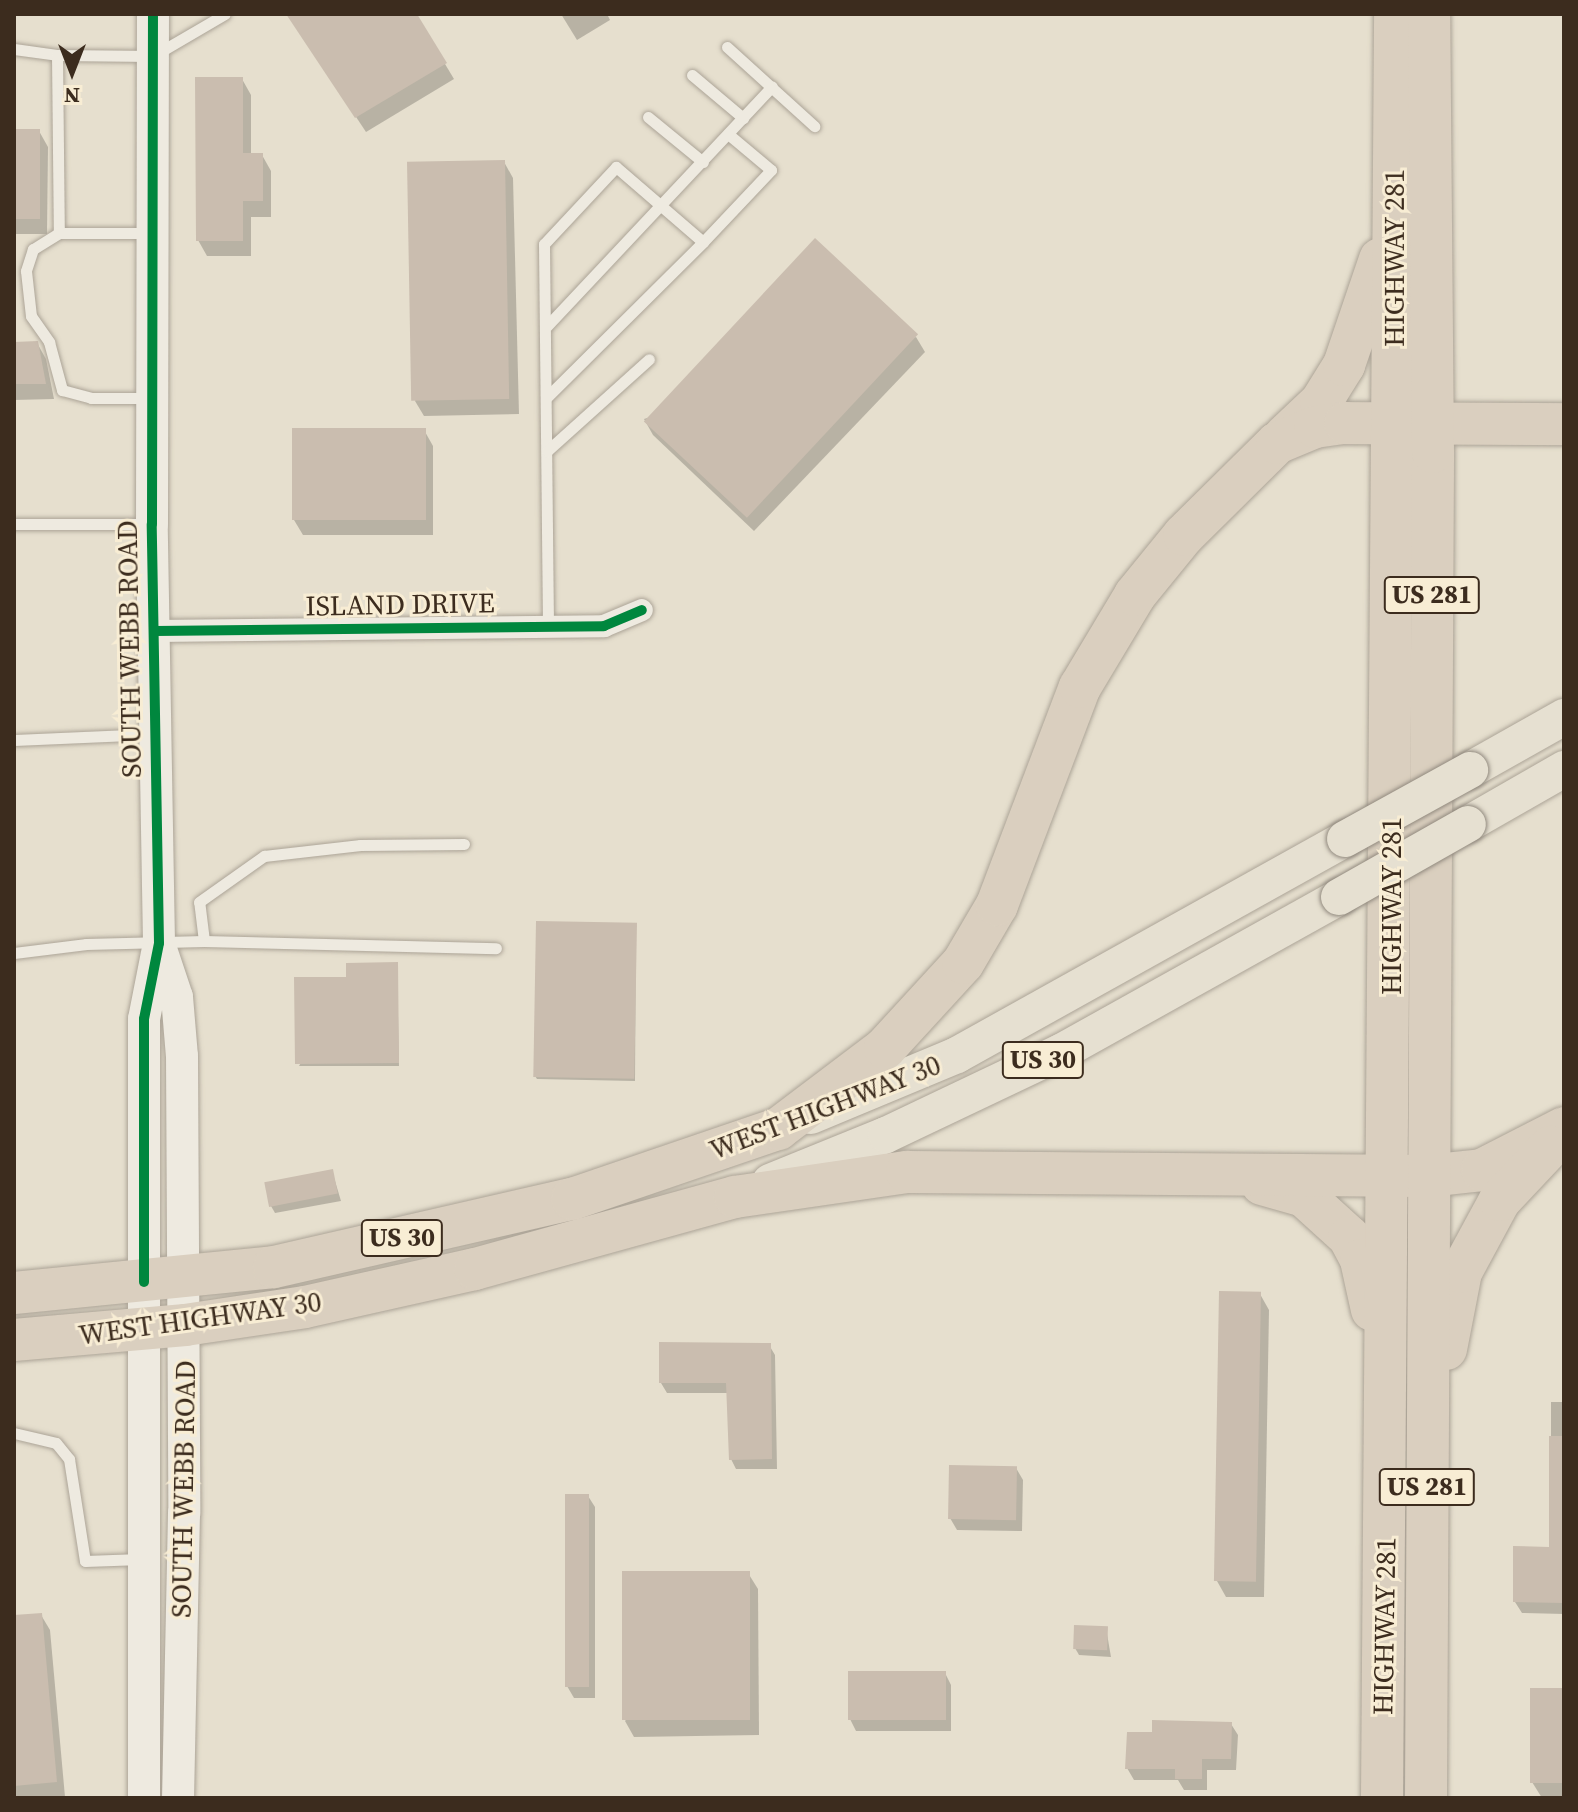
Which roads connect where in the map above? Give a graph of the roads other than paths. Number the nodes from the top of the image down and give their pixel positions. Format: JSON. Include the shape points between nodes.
{"nodes":[{"id":1,"x":153,"y":14,"type":"edge"},
{"id":2,"x":225,"y":14,"type":"edge"},
{"id":3,"x":1395,"y":14,"type":"edge"},
{"id":4,"x":1429,"y":14,"type":"edge"},
{"id":5,"x":727,"y":47,"type":"dead end"},
{"id":6,"x":14,"y":49,"type":"edge"},
{"id":7,"x":57,"y":55,"type":"junction"},
{"id":8,"x":153,"y":56,"type":"junction"},
{"id":9,"x":692,"y":75,"type":"dead end"},
{"id":10,"x":772,"y":86,"type":"junction"},
{"id":11,"x":648,"y":117,"type":"dead end"},
{"id":12,"x":743,"y":118,"type":"junction"},
{"id":13,"x":814,"y":126,"type":"dead end"},
{"id":14,"x":728,"y":134,"type":"junction"},
{"id":15,"x":1394,"y":158,"type":"junction"},
{"id":16,"x":703,"y":162,"type":"junction"},
{"id":17,"x":662,"y":207,"type":"junction"},
{"id":18,"x":59,"y":233,"type":"junction"},
{"id":19,"x":152,"y":233,"type":"junction"},
{"id":20,"x":703,"y":242,"type":"junction"},
{"id":21,"x":546,"y":327,"type":"junction"},
{"id":22,"x":649,"y":359,"type":"dead end"},
{"id":23,"x":547,"y":397,"type":"junction"},
{"id":24,"x":152,"y":398,"type":"junction"},
{"id":25,"x":1413,"y":422,"type":"junction"},
{"id":26,"x":1564,"y":424,"type":"edge"},
{"id":27,"x":1277,"y":443,"type":"junction"},
{"id":28,"x":547,"y":451,"type":"junction"},
{"id":29,"x":14,"y":524,"type":"edge"},
{"id":30,"x":152,"y":524,"type":"junction"},
{"id":31,"x":642,"y":610,"type":"dead end"},
{"id":32,"x":548,"y":627,"type":"junction"},
{"id":33,"x":155,"y":631,"type":"junction"},
{"id":34,"x":1564,"y":717,"type":"edge"},
{"id":35,"x":153,"y":734,"type":"junction"},
{"id":36,"x":14,"y":740,"type":"edge"},
{"id":37,"x":1564,"y":769,"type":"edge"},
{"id":38,"x":464,"y":844,"type":"dead end"},
{"id":39,"x":204,"y":941,"type":"junction"},
{"id":40,"x":159,"y":943,"type":"junction"},
{"id":41,"x":496,"y":948,"type":"dead end"},
{"id":42,"x":14,"y":953,"type":"edge"},
{"id":43,"x":778,"y":1129,"type":"junction"},
{"id":44,"x":1564,"y":1130,"type":"edge"},
{"id":45,"x":1408,"y":1175,"type":"junction"},
{"id":46,"x":1190,"y":1176,"type":"junction"},
{"id":47,"x":735,"y":1197,"type":"junction"},
{"id":48,"x":164,"y":1281,"type":"junction"},
{"id":49,"x":14,"y":1293,"type":"edge"},
{"id":50,"x":165,"y":1327,"type":"junction"},
{"id":51,"x":14,"y":1340,"type":"edge"},
{"id":52,"x":14,"y":1433,"type":"edge"},
{"id":53,"x":1386,"y":1498,"type":"junction"},
{"id":54,"x":1427,"y":1505,"type":"junction"},
{"id":55,"x":145,"y":1559,"type":"junction"},
{"id":56,"x":144,"y":1798,"type":"edge"},
{"id":57,"x":178,"y":1798,"type":"edge"},
{"id":58,"x":1382,"y":1798,"type":"edge"},
{"id":59,"x":1426,"y":1798,"type":"edge"}],
"edges":[{"from":1,"to":8,"type":"street","name":"SOUTH WEBB ROAD"},
{"from":2,"to":8,"type":"lane"},
{"from":3,"to":15,"type":"highway","name":"HIGHWAY 281","number":"US 281"},
{"from":4,"to":25,"type":"highway","name":"HIGHWAY 281","number":"US 281"},
{"from":5,"to":10,"type":"lane"},
{"from":6,"to":7,"type":"lane"},
{"from":7,"to":8,"type":"lane"},
{"from":7,"to":18,"type":"lane"},
{"from":8,"to":19,"type":"street","name":"SOUTH WEBB ROAD"},
{"from":9,"to":12,"type":"lane"},
{"from":10,"to":12,"type":"lane"},
{"from":10,"to":13,"type":"lane"},
{"from":11,"to":16,"type":"lane"},
{"from":12,"to":14,"type":"lane"},
{"from":14,"to":16,"type":"lane"},
{"from":14,"to":20,"type":"lane","via":[[771,170]]},
{"from":15,"to":25,"type":"highway","name":"HIGHWAY 281","number":"US 281"},
{"from":15,"to":27,"type":"highway","via":[[1381,255],[1360,328],[1321,402]]},
{"from":16,"to":17,"type":"lane"},
{"from":17,"to":20,"type":"lane"},
{"from":17,"to":21,"type":"lane"},
{"from":17,"to":21,"type":"lane","via":[[616,167],[544,244]]},
{"from":18,"to":19,"type":"lane"},
{"from":18,"to":24,"type":"lane","via":[[33,249],[26,271],[31,316],[49,342],[62,390],[91,398]]},
{"from":19,"to":24,"type":"street","name":"SOUTH WEBB ROAD"},
{"from":20,"to":23,"type":"lane"},
{"from":21,"to":23,"type":"lane"},
{"from":22,"to":28,"type":"lane"},
{"from":23,"to":28,"type":"lane"},
{"from":24,"to":30,"type":"street","name":"SOUTH WEBB ROAD"},
{"from":25,"to":26,"type":"highway"},
{"from":25,"to":27,"type":"highway","via":[[1315,427]]},
{"from":25,"to":45,"type":"highway","name":"HIGHWAY 281","number":"US 281"},
{"from":27,"to":43,"type":"highway","via":[[1184,535],[1135,595],[1080,687],[997,905],[963,963],[885,1048]]},
{"from":28,"to":32,"type":"lane"},
{"from":29,"to":30,"type":"lane"},
{"from":30,"to":33,"type":"street","name":"SOUTH WEBB ROAD"},
{"from":31,"to":32,"type":"street","name":"ISLAND DRIVE","via":[[604,626]]},
{"from":32,"to":33,"type":"street","name":"ISLAND DRIVE"},
{"from":33,"to":35,"type":"street","name":"SOUTH WEBB ROAD"},
{"from":34,"to":43,"type":"main road","name":"WEST HIGHWAY 30","number":"US 30","bridge":true,"via":[[957,1055]]},
{"from":35,"to":36,"type":"lane"},
{"from":35,"to":40,"type":"street","name":"SOUTH WEBB ROAD"},
{"from":37,"to":47,"type":"main road","name":"WEST HIGHWAY 30","number":"US 30","bridge":true,"via":[[1061,1052],[886,1135]]},
{"from":38,"to":39,"type":"lane","via":[[360,845],[264,856],[199,902]]},
{"from":39,"to":40,"type":"lane"},
{"from":39,"to":41,"type":"lane"},
{"from":40,"to":42,"type":"lane","via":[[86,944]]},
{"from":40,"to":48,"type":"street","name":"SOUTH WEBB ROAD","via":[[180,1021]]},
{"from":43,"to":48,"type":"highway","name":"WEST HIGHWAY 30","number":"US 30","via":[[572,1199],[274,1267]]},
{"from":44,"to":45,"type":"highway","via":[[1482,1170]]},
{"from":44,"to":54,"type":"highway","via":[[1500,1200],[1461,1272]]},
{"from":45,"to":46,"type":"highway"},
{"from":45,"to":53,"type":"highway","name":"HIGHWAY 281","number":"US 281"},
{"from":45,"to":54,"type":"highway","name":"HIGHWAY 281","number":"US 281"},
{"from":46,"to":47,"type":"highway","via":[[907,1172]]},
{"from":46,"to":53,"type":"highway","via":[[1273,1186],[1304,1196],[1349,1237],[1371,1295]]},
{"from":47,"to":50,"type":"highway","name":"WEST HIGHWAY 30","number":"US 30","via":[[460,1272],[305,1307]]},
{"from":48,"to":49,"type":"highway","name":"WEST HIGHWAY 30","number":"US 30"},
{"from":48,"to":50,"type":"street","name":"SOUTH WEBB ROAD"},
{"from":50,"to":51,"type":"highway","name":"WEST HIGHWAY 30","number":"US 30"},
{"from":50,"to":55,"type":"street","name":"SOUTH WEBB ROAD"},
{"from":50,"to":57,"type":"street","name":"SOUTH WEBB ROAD"},
{"from":52,"to":55,"type":"lane","via":[[56,1443],[69,1459],[85,1561]]},
{"from":53,"to":58,"type":"highway","name":"HIGHWAY 281","number":"US 281"},
{"from":54,"to":59,"type":"highway","name":"HIGHWAY 281","number":"US 281"},
{"from":55,"to":56,"type":"street","name":"SOUTH WEBB ROAD"}]}
